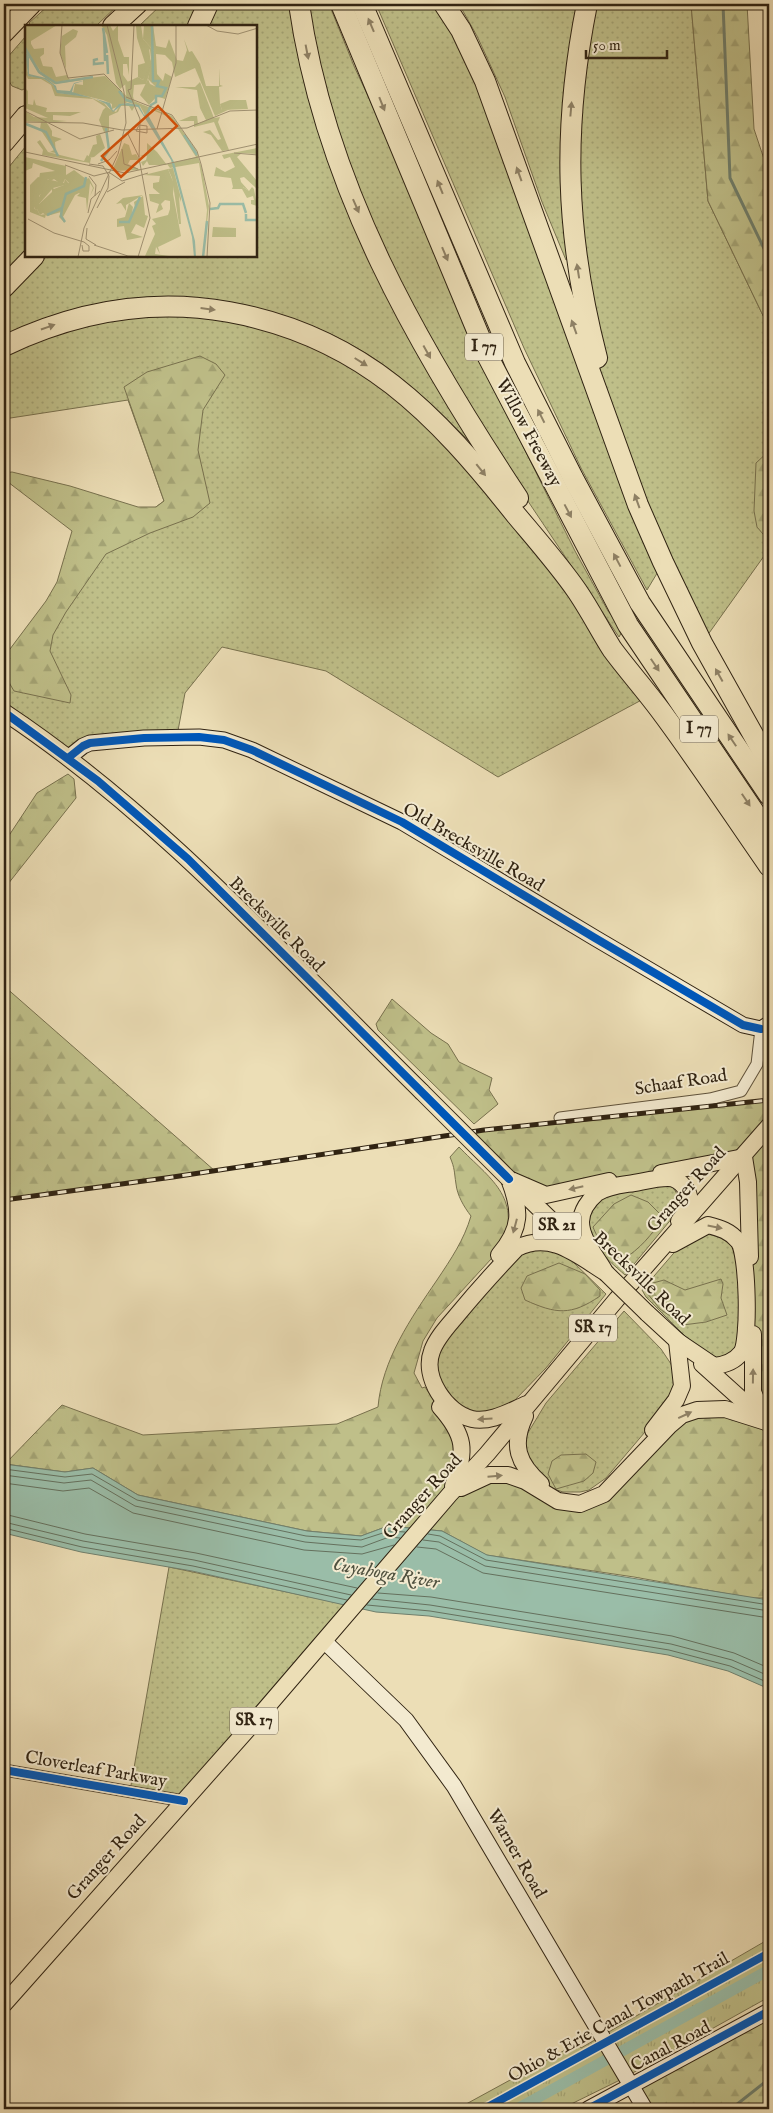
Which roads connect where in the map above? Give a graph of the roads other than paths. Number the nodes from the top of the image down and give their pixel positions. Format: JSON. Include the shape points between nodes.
{"nodes":[{"id":1,"x":31,"y":4,"type":"edge"},
{"id":2,"x":137,"y":4,"type":"edge"},
{"id":3,"x":208,"y":4,"type":"edge"},
{"id":4,"x":298,"y":4,"type":"edge"},
{"id":5,"x":341,"y":4,"type":"edge"},
{"id":6,"x":362,"y":4,"type":"edge"},
{"id":7,"x":444,"y":4,"type":"edge"},
{"id":8,"x":587,"y":4,"type":"edge"},
{"id":9,"x":115,"y":25,"type":"edge"},
{"id":10,"x":198,"y":25,"type":"edge"},
{"id":11,"x":4,"y":32,"type":"edge"},
{"id":12,"x":25,"y":117,"type":"edge"},
{"id":13,"x":4,"y":142,"type":"edge"},
{"id":14,"x":32,"y":258,"type":"edge"},
{"id":15,"x":4,"y":288,"type":"edge"},
{"id":16,"x":4,"y":346,"type":"edge"},
{"id":17,"x":621,"y":454,"type":"junction"},
{"id":18,"x":577,"y":591,"type":"junction"},
{"id":19,"x":4,"y":712,"type":"edge"},
{"id":20,"x":68,"y":758,"type":"junction"},
{"id":21,"x":769,"y":762,"type":"edge"},
{"id":22,"x":769,"y":795,"type":"edge"},
{"id":23,"x":769,"y":834,"type":"edge"},
{"id":24,"x":769,"y":866,"type":"edge"},
{"id":25,"x":765,"y":1027,"type":"edge"},
{"id":26,"x":560,"y":1118,"type":"dead end"},
{"id":27,"x":769,"y":1126,"type":"edge"},
{"id":28,"x":744,"y":1157,"type":"junction"},
{"id":29,"x":509,"y":1179,"type":"junction"},
{"id":30,"x":657,"y":1254,"type":"junction"},
{"id":31,"x":606,"y":1273,"type":"junction"},
{"id":32,"x":677,"y":1341,"type":"junction"},
{"id":33,"x":531,"y":1402,"type":"junction"},
{"id":34,"x":768,"y":1423,"type":"edge"},
{"id":35,"x":450,"y":1494,"type":"junction"},
{"id":36,"x":324,"y":1641,"type":"junction"},
{"id":37,"x":4,"y":1770,"type":"edge"},
{"id":38,"x":184,"y":1801,"type":"junction"},
{"id":39,"x":4,"y":2004,"type":"edge"},
{"id":40,"x":769,"y":2011,"type":"edge"},
{"id":41,"x":628,"y":2081,"type":"junction"},
{"id":42,"x":588,"y":2109,"type":"edge"},
{"id":43,"x":644,"y":2109,"type":"edge"}],
"edges":[{"from":1,"to":11,"type":"highway"},
{"from":2,"to":9,"type":"highway"},
{"from":3,"to":10,"type":"highway"},
{"from":4,"to":18,"type":"highway","one_way":true,"via":[[321,112],[350,194],[400,303],[459,408]]},
{"from":5,"to":23,"type":"highway","name":"Willow Freeway","number":"I 77","one_way":true,"via":[[488,357],[628,625]]},
{"from":22,"to":6,"type":"highway","name":"Willow Freeway","number":"I 77","one_way":true,"via":[[640,603],[573,478],[515,363]]},
{"from":17,"to":7,"type":"highway","one_way":true,"via":[[485,81],[461,30]]},
{"from":17,"to":8,"type":"highway","one_way":true,"via":[[586,314],[570,198],[570,119]]},
{"from":12,"to":13,"type":"highway"},
{"from":14,"to":15,"type":"highway"},
{"from":16,"to":18,"type":"highway","one_way":true,"via":[[33,332],[85,316],[148,306],[215,310],[256,317],[294,329],[376,371],[438,422],[476,464]]},
{"from":21,"to":17,"type":"highway","one_way":true,"via":[[702,643],[663,562],[638,505]]},
{"from":18,"to":24,"type":"highway","via":[[612,648],[666,718]]},
{"from":19,"to":20,"type":"main road","name":"Brecksville Road","number":"SR 21"},
{"from":20,"to":25,"type":"street","name":"Old Brecksville Road","via":[[90,743],[177,736],[224,740],[252,750],[402,822],[743,1025]]},
{"from":20,"to":29,"type":"main road","name":"Brecksville Road","number":"SR 21","bridge":true,"via":[[128,805],[188,859]]},
{"from":25,"to":26,"type":"street","name":"Schaaf Road","via":[[757,1064],[741,1091],[710,1099]]},
{"from":27,"to":28,"type":"main road","name":"Granger Road","number":"SR 17"},
{"from":28,"to":29,"type":"main road","one_way":true,"via":[[546,1195]]},
{"from":28,"to":30,"type":"main road","name":"Granger Road","number":"SR 17"},
{"from":34,"to":28,"type":"main road","one_way":true,"via":[[753,1392],[748,1182]]},
{"from":29,"to":31,"type":"main road","name":"Brecksville Road","number":"SR 21"},
{"from":29,"to":35,"type":"main road","one_way":true,"via":[[518,1211],[512,1237],[434,1331],[422,1355],[425,1387],[452,1420],[461,1437],[462,1461]]},
{"from":30,"to":31,"type":"main road","via":[[688,1206],[688,1194],[682,1185],[666,1178],[603,1190],[588,1203],[581,1224],[588,1244]]},
{"from":30,"to":32,"type":"main road","one_way":true,"via":[[708,1225],[724,1229],[739,1242],[745,1257],[747,1333],[742,1352],[733,1361],[714,1366]]},
{"from":30,"to":33,"type":"main road","name":"Granger Road","number":"SR 17"},
{"from":31,"to":32,"type":"main road","name":"Brecksville Road","number":"SR 21","bridge":true},
{"from":33,"to":31,"type":"main road","one_way":true,"via":[[494,1418],[473,1419],[457,1413],[434,1384],[431,1351],[442,1333],[493,1273],[517,1248],[530,1242],[561,1245]]},
{"from":32,"to":33,"type":"main road","via":[[682,1386],[676,1400],[616,1472],[592,1492],[565,1496],[547,1489],[526,1470],[516,1441]]},
{"from":32,"to":34,"type":"main road","name":"Brecksville Road","number":"SR 21"},
{"from":33,"to":35,"type":"main road","name":"Granger Road","number":"SR 17"},
{"from":35,"to":34,"type":"main road","one_way":true,"via":[[489,1475],[508,1475],[525,1481],[558,1501],[580,1504],[604,1494],[682,1415],[698,1410],[725,1409]]},
{"from":35,"to":36,"type":"main road","name":"Granger Road","number":"SR 17"},
{"from":36,"to":38,"type":"main road","name":"Granger Road","number":"SR 17"},
{"from":36,"to":41,"type":"street","name":"Warner Road","via":[[406,1720],[454,1786]]},
{"from":37,"to":38,"type":"street","name":"Cloverleaf Parkway"},
{"from":38,"to":39,"type":"main road","name":"Granger Road","number":"SR 17"},
{"from":40,"to":41,"type":"street","name":"Canal Road"},
{"from":41,"to":42,"type":"street","name":"Canal Road"},
{"from":41,"to":43,"type":"street","name":"Warner Road"}]}
